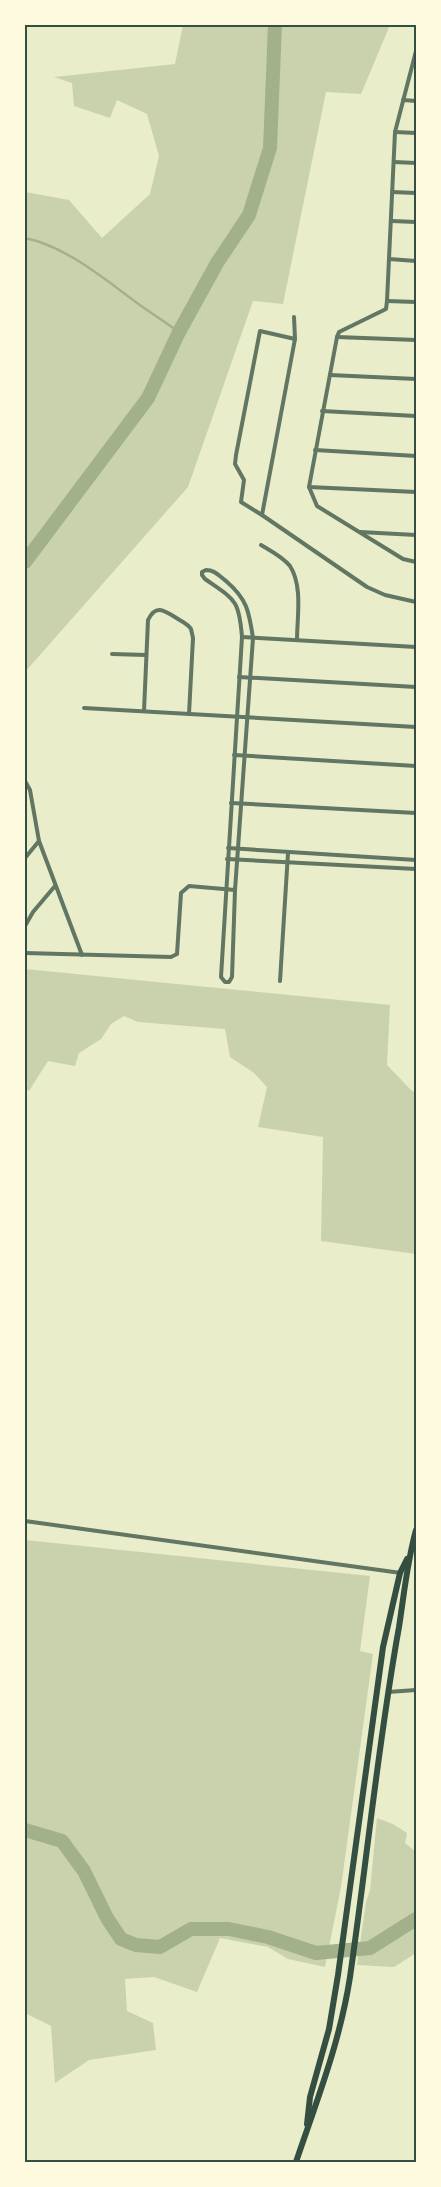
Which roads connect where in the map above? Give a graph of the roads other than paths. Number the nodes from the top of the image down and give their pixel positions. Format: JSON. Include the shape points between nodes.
{"nodes":[{"id":1,"x":416,"y":51,"type":"edge"},
{"id":2,"x":414,"y":69,"type":"edge"},
{"id":3,"x":403,"y":100,"type":"junction"},
{"id":4,"x":416,"y":101,"type":"edge"},
{"id":5,"x":395,"y":132,"type":"junction"},
{"id":6,"x":416,"y":133,"type":"edge"},
{"id":7,"x":394,"y":162,"type":"junction"},
{"id":8,"x":416,"y":163,"type":"edge"},
{"id":9,"x":392,"y":192,"type":"junction"},
{"id":10,"x":416,"y":193,"type":"edge"},
{"id":11,"x":392,"y":220,"type":"junction"},
{"id":12,"x":416,"y":222,"type":"edge"},
{"id":13,"x":389,"y":260,"type":"junction"},
{"id":14,"x":416,"y":261,"type":"edge"},
{"id":15,"x":388,"y":301,"type":"junction"},
{"id":16,"x":416,"y":302,"type":"edge"},
{"id":17,"x":294,"y":317,"type":"dead end"},
{"id":18,"x":337,"y":337,"type":"junction"},
{"id":19,"x":295,"y":339,"type":"junction"},
{"id":20,"x":416,"y":340,"type":"edge"},
{"id":21,"x":330,"y":375,"type":"junction"},
{"id":22,"x":416,"y":379,"type":"edge"},
{"id":23,"x":322,"y":411,"type":"junction"},
{"id":24,"x":416,"y":416,"type":"edge"},
{"id":25,"x":315,"y":450,"type":"junction"},
{"id":26,"x":416,"y":456,"type":"edge"},
{"id":27,"x":309,"y":487,"type":"junction"},
{"id":28,"x":416,"y":492,"type":"edge"},
{"id":29,"x":262,"y":515,"type":"junction"},
{"id":30,"x":358,"y":532,"type":"junction"},
{"id":31,"x":416,"y":535,"type":"edge"},
{"id":32,"x":262,"y":545,"type":"dead end"},
{"id":33,"x":416,"y":562,"type":"edge"},
{"id":34,"x":416,"y":602,"type":"edge"},
{"id":35,"x":242,"y":637,"type":"junction"},
{"id":36,"x":253,"y":638,"type":"junction"},
{"id":37,"x":297,"y":640,"type":"junction"},
{"id":38,"x":416,"y":647,"type":"edge"},
{"id":39,"x":112,"y":654,"type":"dead end"},
{"id":40,"x":146,"y":655,"type":"junction"},
{"id":41,"x":239,"y":677,"type":"junction"},
{"id":42,"x":250,"y":678,"type":"junction"},
{"id":43,"x":416,"y":687,"type":"edge"},
{"id":44,"x":84,"y":708,"type":"dead end"},
{"id":45,"x":144,"y":711,"type":"junction"},
{"id":46,"x":189,"y":714,"type":"junction"},
{"id":47,"x":237,"y":716,"type":"junction"},
{"id":48,"x":247,"y":717,"type":"junction"},
{"id":49,"x":416,"y":727,"type":"edge"},
{"id":50,"x":234,"y":755,"type":"junction"},
{"id":51,"x":245,"y":756,"type":"junction"},
{"id":52,"x":416,"y":766,"type":"edge"},
{"id":53,"x":25,"y":781,"type":"edge"},
{"id":54,"x":30,"y":790,"type":"junction"},
{"id":55,"x":25,"y":797,"type":"edge"},
{"id":56,"x":231,"y":803,"type":"junction"},
{"id":57,"x":242,"y":804,"type":"junction"},
{"id":58,"x":416,"y":813,"type":"edge"},
{"id":59,"x":39,"y":841,"type":"junction"},
{"id":60,"x":228,"y":848,"type":"junction"},
{"id":61,"x":238,"y":849,"type":"junction"},
{"id":62,"x":288,"y":853,"type":"junction"},
{"id":63,"x":25,"y":858,"type":"edge"},
{"id":64,"x":227,"y":859,"type":"junction"},
{"id":65,"x":238,"y":860,"type":"junction"},
{"id":66,"x":416,"y":860,"type":"edge"},
{"id":67,"x":287,"y":862,"type":"junction"},
{"id":68,"x":416,"y":868,"type":"edge"},
{"id":69,"x":54,"y":886,"type":"junction"},
{"id":70,"x":226,"y":889,"type":"junction"},
{"id":71,"x":236,"y":890,"type":"junction"},
{"id":72,"x":25,"y":926,"type":"edge"},
{"id":73,"x":25,"y":953,"type":"edge"},
{"id":74,"x":82,"y":955,"type":"junction"},
{"id":75,"x":280,"y":981,"type":"dead end"},
{"id":76,"x":25,"y":1522,"type":"edge"},
{"id":77,"x":416,"y":1530,"type":"edge"},
{"id":78,"x":409,"y":1556,"type":"junction"},
{"id":79,"x":400,"y":1572,"type":"junction"},
{"id":80,"x":408,"y":1575,"type":"junction"},
{"id":81,"x":416,"y":1690,"type":"edge"},
{"id":82,"x":388,"y":1692,"type":"junction"},
{"id":83,"x":306,"y":2133,"type":"junction"},
{"id":84,"x":296,"y":2162,"type":"edge"}],
"edges":[{"from":1,"to":2,"type":"street"},
{"from":2,"to":3,"type":"street"},
{"from":3,"to":4,"type":"street"},
{"from":3,"to":5,"type":"street"},
{"from":5,"to":6,"type":"street"},
{"from":5,"to":7,"type":"street"},
{"from":7,"to":8,"type":"street"},
{"from":7,"to":9,"type":"street"},
{"from":9,"to":10,"type":"street"},
{"from":9,"to":11,"type":"street"},
{"from":11,"to":12,"type":"street"},
{"from":11,"to":13,"type":"street"},
{"from":13,"to":14,"type":"street"},
{"from":13,"to":15,"type":"street"},
{"from":15,"to":16,"type":"street"},
{"from":15,"to":18,"type":"street","via":[[386,308],[339,332]]},
{"from":17,"to":19,"type":"street"},
{"from":18,"to":20,"type":"street"},
{"from":18,"to":21,"type":"street"},
{"from":19,"to":29,"type":"street"},
{"from":19,"to":29,"type":"street","via":[[260,331],[236,455],[235,464],[244,480],[241,502]]},
{"from":21,"to":22,"type":"street"},
{"from":21,"to":23,"type":"street"},
{"from":23,"to":24,"type":"street"},
{"from":23,"to":25,"type":"street"},
{"from":25,"to":26,"type":"street"},
{"from":25,"to":27,"type":"street"},
{"from":27,"to":28,"type":"street"},
{"from":27,"to":30,"type":"street","via":[[316,506]]},
{"from":29,"to":34,"type":"street","via":[[367,587]]},
{"from":30,"to":31,"type":"street"},
{"from":30,"to":33,"type":"street","via":[[403,559]]},
{"from":32,"to":37,"type":"street","via":[[290,567],[297,586]]},
{"from":35,"to":36,"type":"street"},
{"from":35,"to":36,"type":"street","via":[[240,614],[233,598],[205,580],[202,572],[213,570],[240,593],[249,611]]},
{"from":35,"to":41,"type":"street"},
{"from":36,"to":37,"type":"street"},
{"from":36,"to":42,"type":"street"},
{"from":37,"to":38,"type":"street"},
{"from":39,"to":40,"type":"street"},
{"from":40,"to":45,"type":"street"},
{"from":40,"to":46,"type":"street","via":[[148,620],[152,613],[164,610],[189,626],[193,638]]},
{"from":41,"to":42,"type":"street"},
{"from":41,"to":47,"type":"street"},
{"from":42,"to":43,"type":"street"},
{"from":42,"to":48,"type":"street"},
{"from":44,"to":45,"type":"street"},
{"from":45,"to":46,"type":"street"},
{"from":46,"to":47,"type":"street"},
{"from":47,"to":48,"type":"street"},
{"from":47,"to":50,"type":"street"},
{"from":48,"to":49,"type":"street"},
{"from":48,"to":51,"type":"street"},
{"from":50,"to":51,"type":"street"},
{"from":50,"to":56,"type":"street"},
{"from":51,"to":52,"type":"street"},
{"from":51,"to":57,"type":"street"},
{"from":53,"to":54,"type":"street"},
{"from":54,"to":55,"type":"street"},
{"from":54,"to":59,"type":"street"},
{"from":56,"to":57,"type":"street"},
{"from":56,"to":60,"type":"street"},
{"from":57,"to":58,"type":"street"},
{"from":57,"to":61,"type":"street"},
{"from":59,"to":63,"type":"street"},
{"from":59,"to":69,"type":"street"},
{"from":60,"to":61,"type":"street"},
{"from":60,"to":64,"type":"street"},
{"from":61,"to":62,"type":"street"},
{"from":61,"to":65,"type":"street"},
{"from":62,"to":66,"type":"street"},
{"from":62,"to":67,"type":"street"},
{"from":64,"to":65,"type":"street"},
{"from":64,"to":70,"type":"street"},
{"from":65,"to":67,"type":"street"},
{"from":65,"to":71,"type":"street"},
{"from":67,"to":68,"type":"street"},
{"from":67,"to":75,"type":"street"},
{"from":69,"to":72,"type":"street"},
{"from":69,"to":74,"type":"street"},
{"from":70,"to":71,"type":"street"},
{"from":70,"to":71,"type":"street","via":[[221,977],[225,982],[232,977]]},
{"from":70,"to":74,"type":"street","via":[[190,886],[181,893],[177,954]]},
{"from":73,"to":74,"type":"street"},
{"from":76,"to":79,"type":"street"},
{"from":77,"to":78,"type":"highway"},
{"from":78,"to":79,"type":"highway"},
{"from":78,"to":80,"type":"highway"},
{"from":79,"to":80,"type":"street"},
{"from":79,"to":83,"type":"highway","via":[[375,1693],[329,2029],[310,2097]]},
{"from":80,"to":82,"type":"highway"},
{"from":81,"to":82,"type":"street"},
{"from":82,"to":83,"type":"highway","via":[[350,1978],[339,2033]]},
{"from":83,"to":84,"type":"highway"}]}
